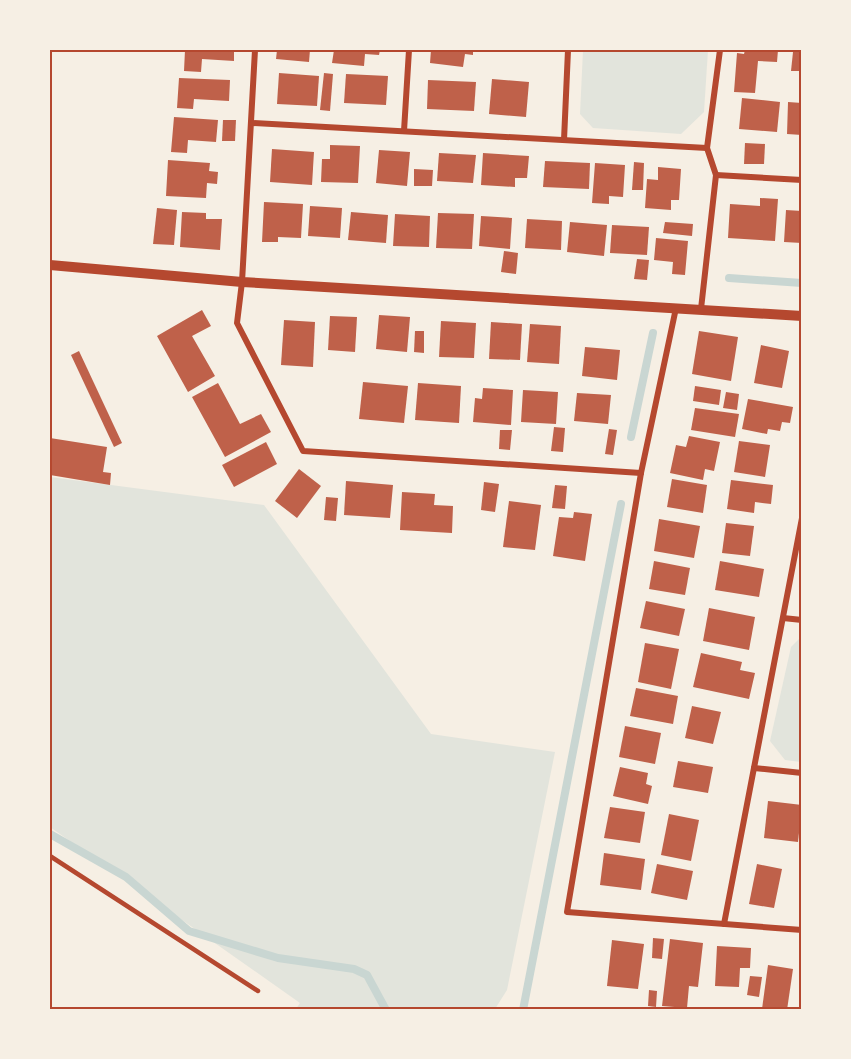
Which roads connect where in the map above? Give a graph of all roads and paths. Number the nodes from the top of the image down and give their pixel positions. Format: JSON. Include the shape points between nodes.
{"nodes":[{"id":1,"x":255,"y":50,"type":"edge"},
{"id":2,"x":409,"y":50,"type":"edge"},
{"id":3,"x":568,"y":50,"type":"edge"},
{"id":4,"x":720,"y":50,"type":"edge"},
{"id":5,"x":253,"y":123,"type":"junction"},
{"id":6,"x":404,"y":131,"type":"junction"},
{"id":7,"x":564,"y":140,"type":"junction"},
{"id":8,"x":707,"y":148,"type":"junction"},
{"id":9,"x":716,"y":175,"type":"junction"},
{"id":10,"x":801,"y":180,"type":"edge"},
{"id":11,"x":50,"y":265,"type":"edge"},
{"id":12,"x":242,"y":282,"type":"junction"},
{"id":13,"x":676,"y":308,"type":"junction"},
{"id":14,"x":701,"y":309,"type":"junction"},
{"id":15,"x":801,"y":316,"type":"edge"},
{"id":16,"x":641,"y":473,"type":"junction"},
{"id":17,"x":801,"y":518,"type":"edge"},
{"id":18,"x":783,"y":618,"type":"junction"},
{"id":19,"x":801,"y":620,"type":"edge"},
{"id":20,"x":754,"y":768,"type":"junction"},
{"id":21,"x":801,"y":773,"type":"edge"},
{"id":22,"x":50,"y":856,"type":"edge"},
{"id":23,"x":724,"y":924,"type":"junction"},
{"id":24,"x":801,"y":930,"type":"edge"},
{"id":25,"x":258,"y":991,"type":"dead end"}],
"edges":[{"from":1,"to":5,"type":"street"},
{"from":2,"to":6,"type":"street"},
{"from":3,"to":7,"type":"street"},
{"from":4,"to":8,"type":"street"},
{"from":5,"to":6,"type":"street"},
{"from":5,"to":12,"type":"street"},
{"from":6,"to":7,"type":"street"},
{"from":7,"to":8,"type":"street"},
{"from":8,"to":9,"type":"street"},
{"from":9,"to":10,"type":"street"},
{"from":9,"to":14,"type":"street"},
{"from":11,"to":12,"type":"street"},
{"from":12,"to":13,"type":"street"},
{"from":12,"to":16,"type":"street","via":[[237,322],[303,451]]},
{"from":13,"to":14,"type":"street"},
{"from":13,"to":16,"type":"street"},
{"from":14,"to":15,"type":"street"},
{"from":16,"to":23,"type":"street","via":[[567,912]]},
{"from":17,"to":18,"type":"street"},
{"from":18,"to":19,"type":"street"},
{"from":18,"to":20,"type":"street"},
{"from":20,"to":21,"type":"street"},
{"from":20,"to":23,"type":"street"},
{"from":22,"to":25,"type":"lane"},
{"from":23,"to":24,"type":"street"}]}
